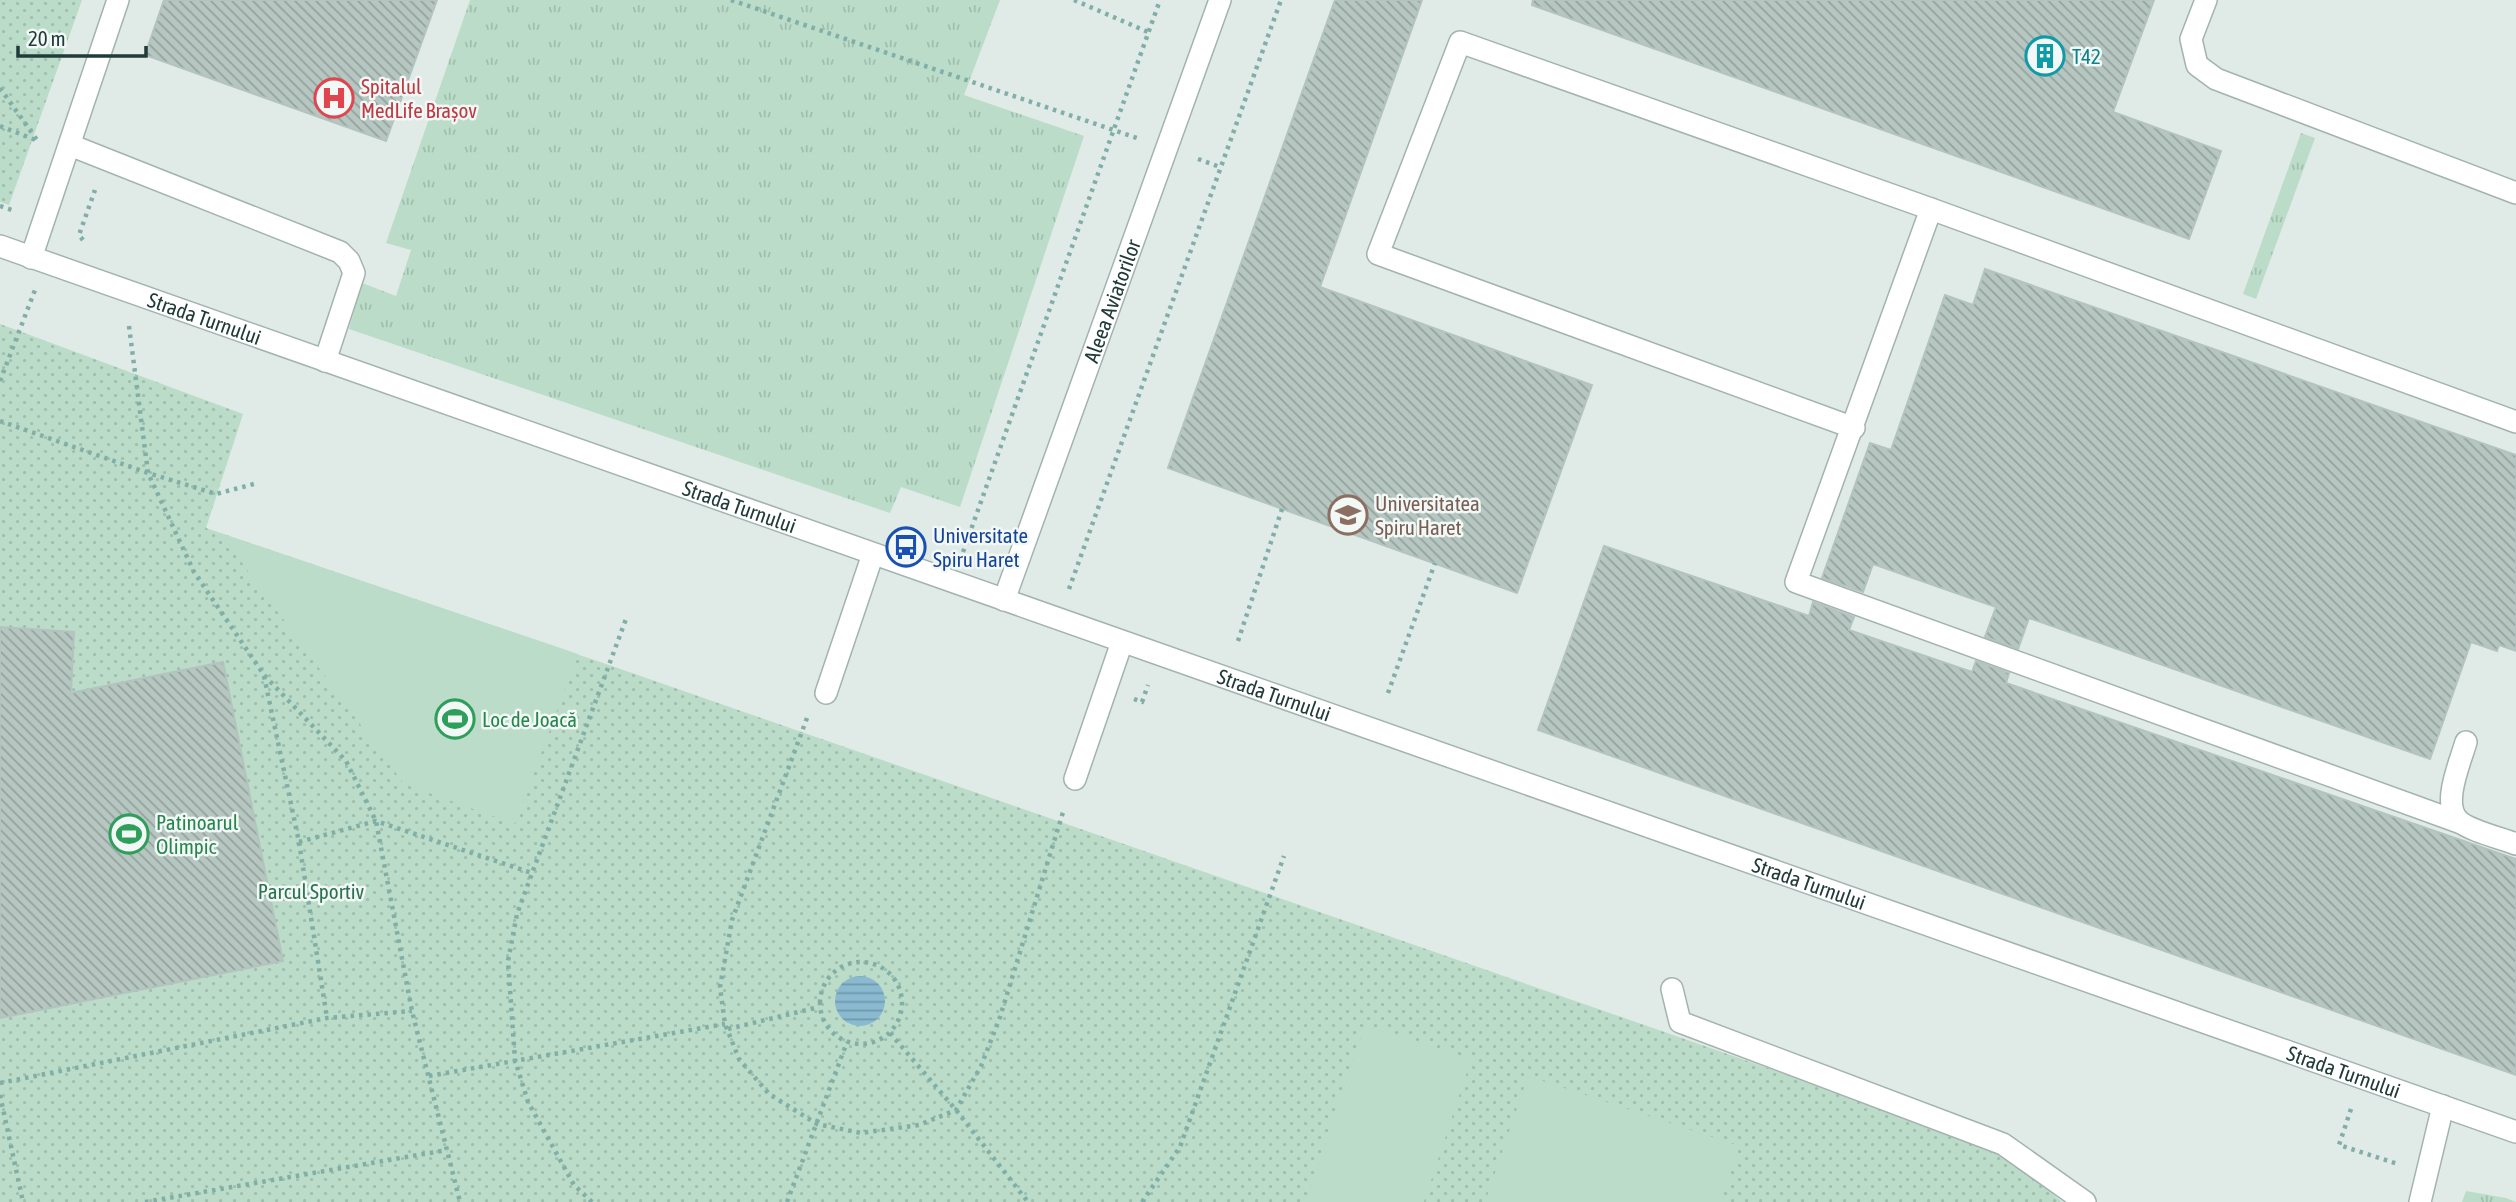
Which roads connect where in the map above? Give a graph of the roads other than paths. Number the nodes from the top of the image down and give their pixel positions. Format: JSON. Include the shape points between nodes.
{"nodes":[{"id":1,"x":118,"y":0,"type":"edge"},
{"id":2,"x":1220,"y":0,"type":"edge"},
{"id":3,"x":2206,"y":0,"type":"edge"},
{"id":4,"x":70,"y":145,"type":"junction"},
{"id":5,"x":2516,"y":193,"type":"edge"},
{"id":6,"x":1931,"y":209,"type":"junction"},
{"id":7,"x":0,"y":246,"type":"edge"},
{"id":8,"x":38,"y":261,"type":"junction"},
{"id":9,"x":325,"y":361,"type":"junction"},
{"id":10,"x":2516,"y":422,"type":"edge"},
{"id":11,"x":1854,"y":428,"type":"junction"},
{"id":12,"x":873,"y":554,"type":"junction"},
{"id":13,"x":1004,"y":600,"type":"junction"},
{"id":14,"x":1122,"y":642,"type":"junction"},
{"id":15,"x":826,"y":693,"type":"dead end"},
{"id":16,"x":2466,"y":742,"type":"dead end"},
{"id":17,"x":1075,"y":779,"type":"road end"},
{"id":18,"x":2461,"y":823,"type":"junction"},
{"id":19,"x":2516,"y":844,"type":"edge"},
{"id":20,"x":1672,"y":989,"type":"dead end"},
{"id":21,"x":2443,"y":1106,"type":"junction"},
{"id":22,"x":2516,"y":1132,"type":"edge"},
{"id":23,"x":2085,"y":1202,"type":"edge"},
{"id":24,"x":2420,"y":1202,"type":"edge"}],
"edges":[{"from":1,"to":4,"type":"street"},
{"from":2,"to":13,"type":"street","name":"Aleea Aviatorilor"},
{"from":3,"to":5,"type":"street","via":[[2191,39],[2197,65],[2216,79]]},
{"from":4,"to":8,"type":"street"},
{"from":4,"to":9,"type":"street","via":[[340,252],[354,273]]},
{"from":6,"to":10,"type":"street"},
{"from":6,"to":11,"type":"street"},
{"from":6,"to":11,"type":"street","via":[[1460,42],[1378,254]]},
{"from":7,"to":8,"type":"street","name":"Strada Turnului"},
{"from":8,"to":9,"type":"street","name":"Strada Turnului"},
{"from":9,"to":12,"type":"street","name":"Strada Turnului"},
{"from":11,"to":18,"type":"street","via":[[1796,582]]},
{"from":12,"to":13,"type":"street","name":"Strada Turnului"},
{"from":12,"to":15,"type":"street"},
{"from":13,"to":14,"type":"street","name":"Strada Turnului"},
{"from":14,"to":17,"type":"street"},
{"from":14,"to":21,"type":"street","name":"Strada Turnului"},
{"from":16,"to":18,"type":"street","via":[[2450,801]]},
{"from":18,"to":19,"type":"street"},
{"from":20,"to":23,"type":"street","via":[[1680,1022],[2003,1144]]},
{"from":21,"to":22,"type":"street","name":"Strada Turnului"},
{"from":21,"to":24,"type":"street"}]}
